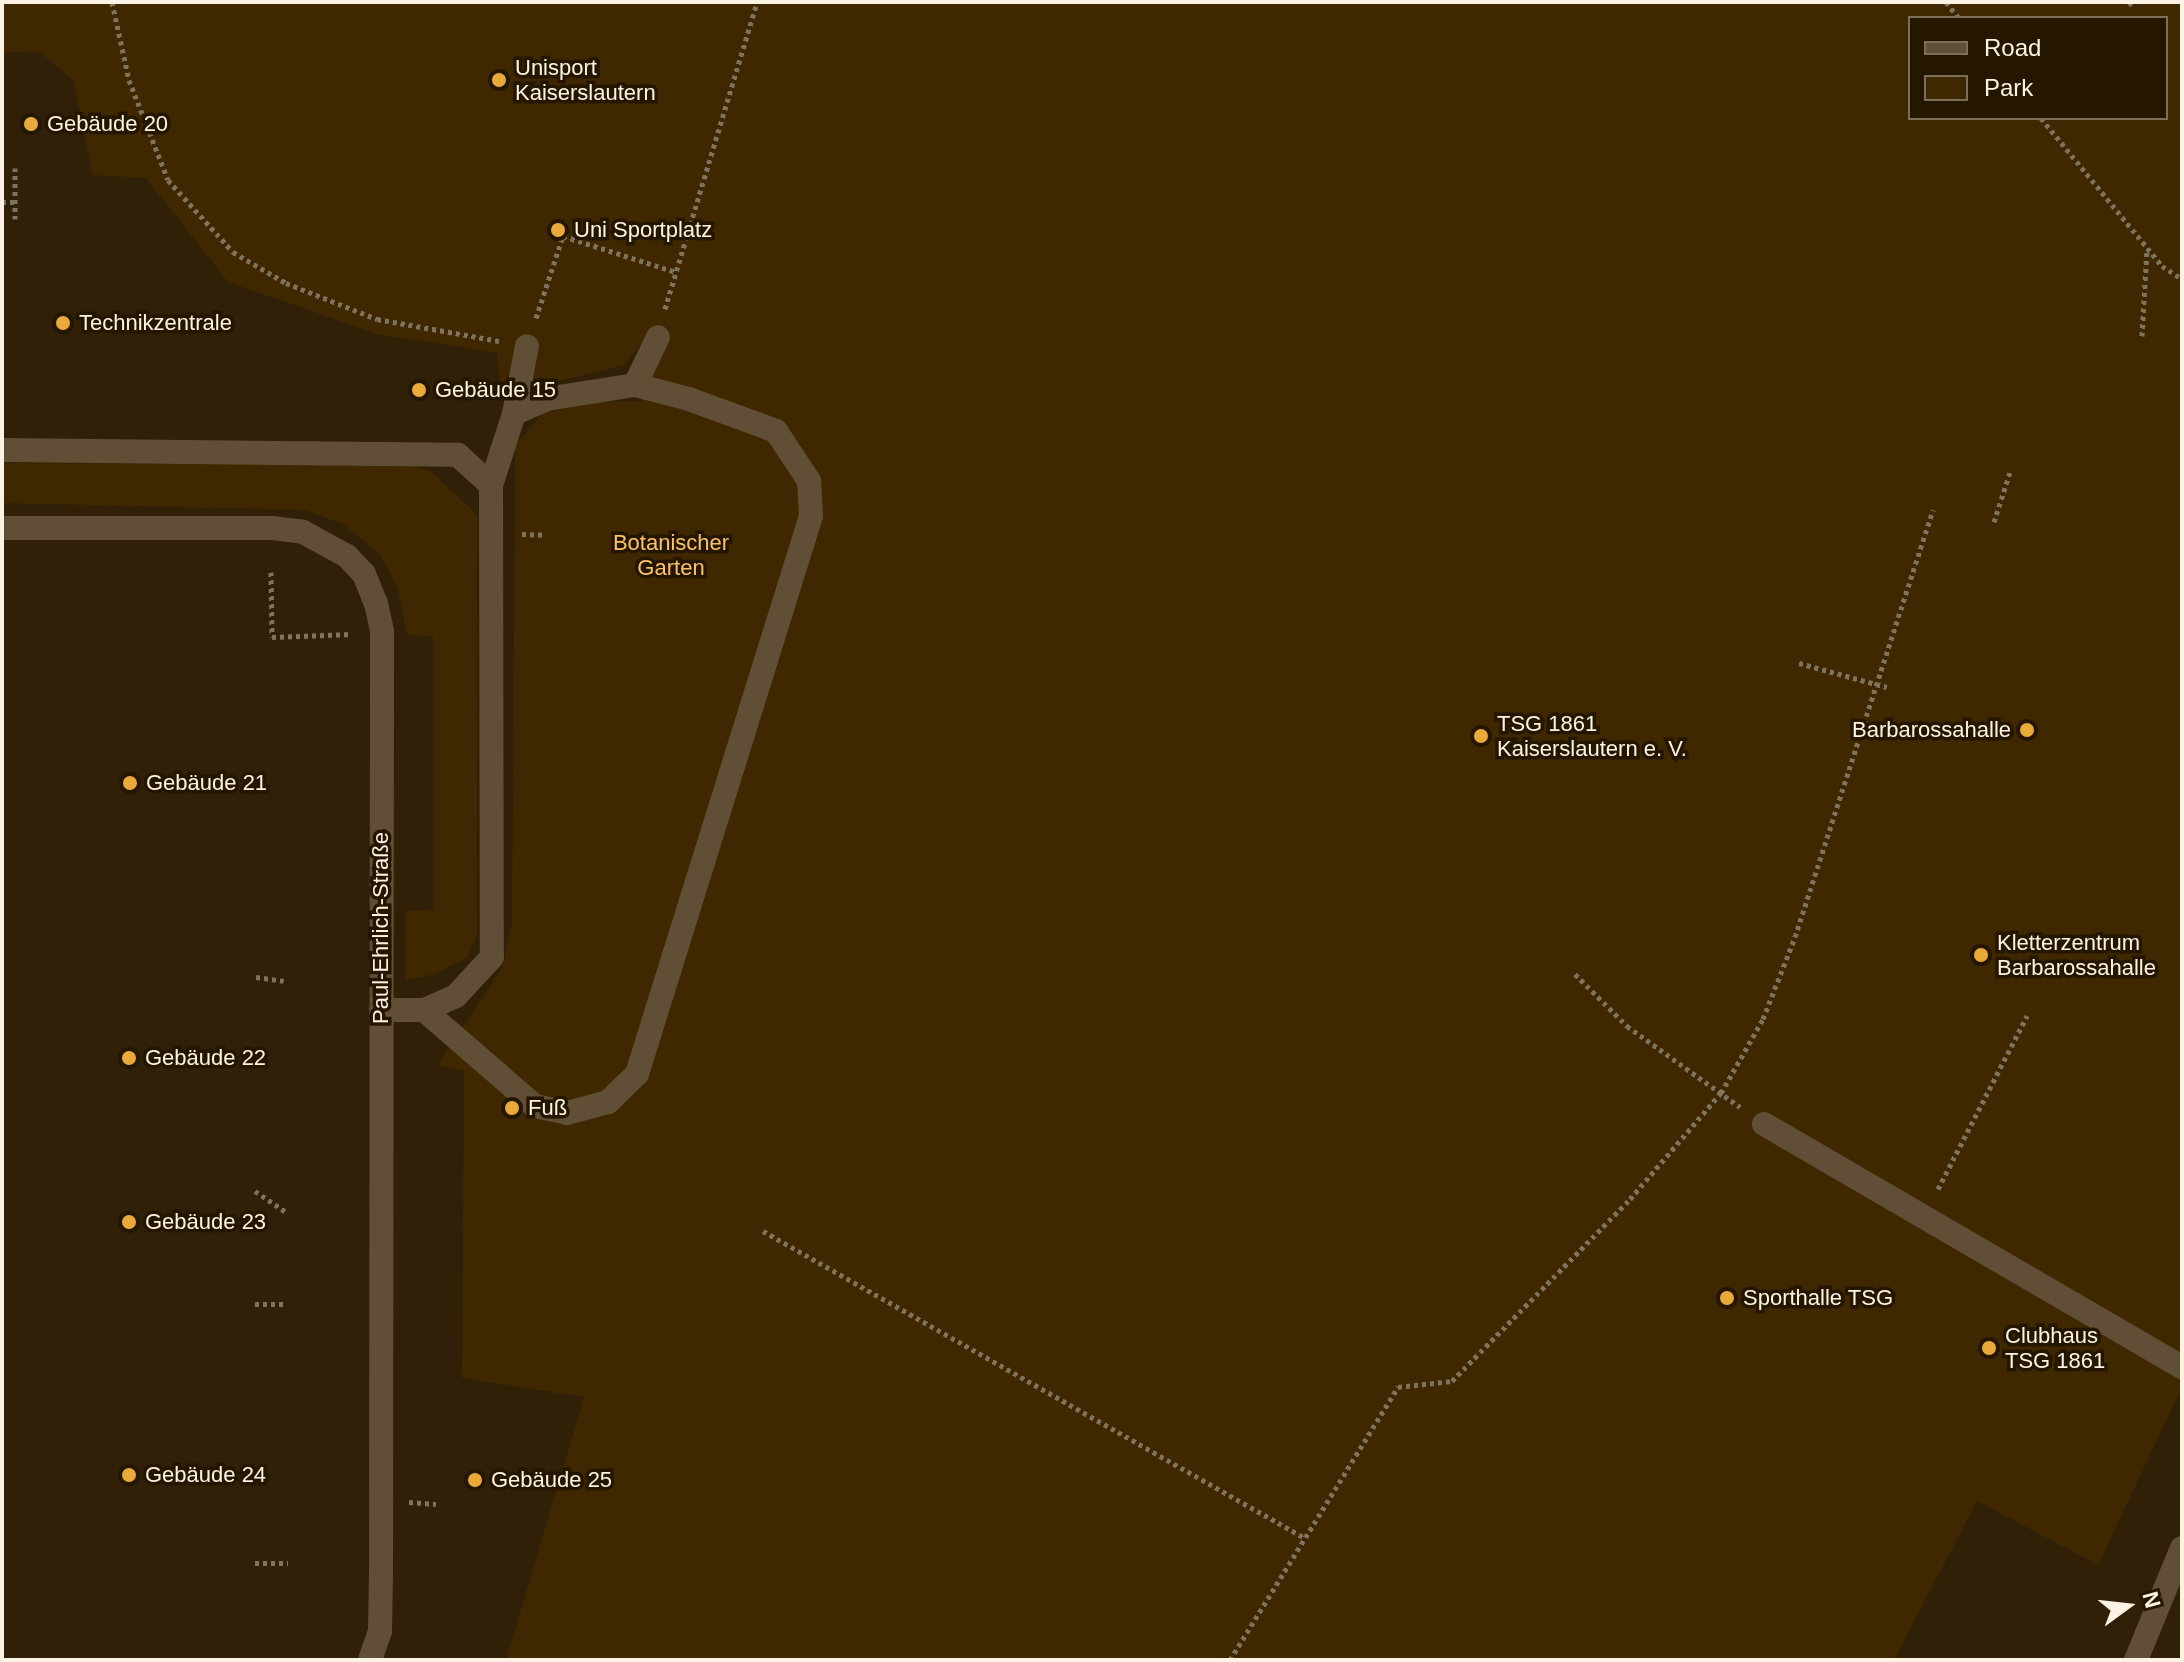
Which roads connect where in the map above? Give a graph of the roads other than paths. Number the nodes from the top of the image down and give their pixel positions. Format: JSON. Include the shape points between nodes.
{"nodes":[{"id":1,"x":658,"y":337,"type":"road end"},
{"id":2,"x":527,"y":346,"type":"road end"},
{"id":3,"x":635,"y":385,"type":"junction"},
{"id":4,"x":514,"y":414,"type":"junction"},
{"id":5,"x":2,"y":450,"type":"edge"},
{"id":6,"x":491,"y":485,"type":"junction"},
{"id":7,"x":2,"y":528,"type":"edge"},
{"id":8,"x":381,"y":1010,"type":"junction"},
{"id":9,"x":424,"y":1010,"type":"junction"},
{"id":10,"x":1764,"y":1124,"type":"road end"},
{"id":11,"x":2182,"y":1367,"type":"edge"},
{"id":12,"x":2182,"y":1548,"type":"edge"},
{"id":13,"x":370,"y":1660,"type":"edge"},
{"id":14,"x":2136,"y":1660,"type":"edge"}],
"edges":[{"from":1,"to":3,"type":"street"},
{"from":2,"to":4,"type":"street"},
{"from":3,"to":4,"type":"street","via":[[547,399]]},
{"from":3,"to":9,"type":"street","via":[[776,431],[809,481],[811,516],[637,1074],[608,1102],[567,1113],[535,1106]]},
{"from":4,"to":6,"type":"street"},
{"from":5,"to":6,"type":"street","via":[[458,455]]},
{"from":6,"to":9,"type":"street","via":[[492,957],[456,996]]},
{"from":7,"to":8,"type":"street","name":"Paul-Ehrlich-Straße","via":[[272,528],[326,541],[364,574],[382,631]]},
{"from":8,"to":9,"type":"street"},
{"from":8,"to":13,"type":"street","name":"Paul-Ehrlich-Straße","via":[[381,1588],[380,1631]]},
{"from":10,"to":11,"type":"street"},
{"from":12,"to":14,"type":"street"}]}
